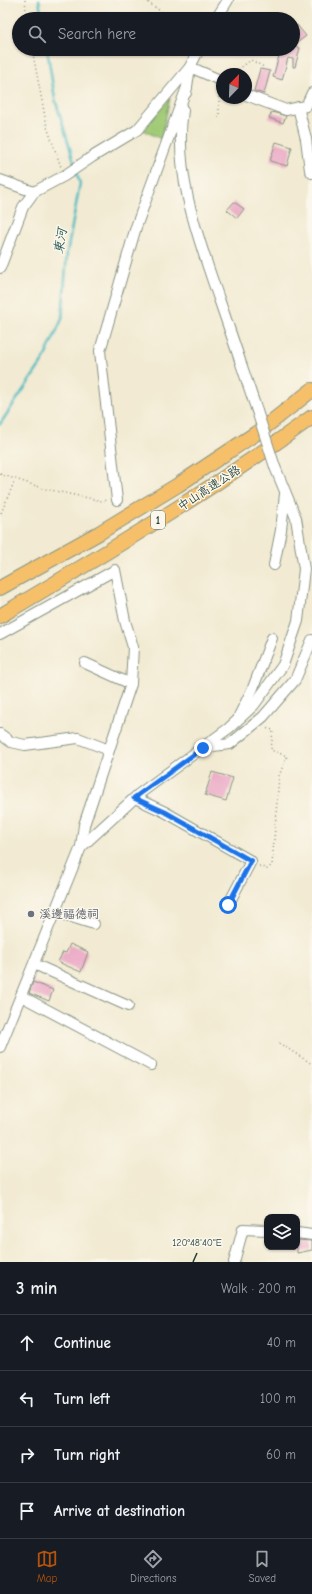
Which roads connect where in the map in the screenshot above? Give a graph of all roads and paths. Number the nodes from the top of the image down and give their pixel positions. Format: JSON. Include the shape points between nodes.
{"nodes":[{"id":1,"x":25,"y":0,"type":"edge"},
{"id":2,"x":144,"y":0,"type":"edge"},
{"id":3,"x":228,"y":0,"type":"edge"},
{"id":4,"x":27,"y":12,"type":"edge"},
{"id":5,"x":161,"y":12,"type":"edge"},
{"id":6,"x":220,"y":12,"type":"edge"},
{"id":7,"x":33,"y":56,"type":"edge"},
{"id":8,"x":196,"y":56,"type":"edge"},
{"id":9,"x":190,"y":67,"type":"junction"},
{"id":10,"x":264,"y":67,"type":"dead end"},
{"id":11,"x":240,"y":68,"type":"edge"},
{"id":12,"x":216,"y":81,"type":"edge"},
{"id":13,"x":187,"y":87,"type":"junction"},
{"id":14,"x":312,"y":93,"type":"edge"},
{"id":15,"x":252,"y":97,"type":"edge"},
{"id":16,"x":218,"y":104,"type":"edge"},
{"id":17,"x":306,"y":107,"type":"edge"},
{"id":18,"x":219,"y":119,"type":"dead end"},
{"id":19,"x":312,"y":173,"type":"edge"},
{"id":20,"x":64,"y":176,"type":"junction"},
{"id":21,"x":0,"y":180,"type":"edge"},
{"id":22,"x":34,"y":192,"type":"junction"},
{"id":23,"x":0,"y":268,"type":"edge"},
{"id":24,"x":312,"y":390,"type":"edge"},
{"id":25,"x":312,"y":417,"type":"edge"},
{"id":26,"x":0,"y":474,"type":"edge"},
{"id":27,"x":16,"y":479,"type":"junction"},
{"id":28,"x":285,"y":492,"type":"junction"},
{"id":29,"x":117,"y":500,"type":"joint"},
{"id":30,"x":1,"y":513,"type":"dead end"},
{"id":31,"x":274,"y":565,"type":"dead end"},
{"id":32,"x":0,"y":588,"type":"edge"},
{"id":33,"x":0,"y":616,"type":"edge"},
{"id":34,"x":0,"y":634,"type":"edge"},
{"id":35,"x":272,"y":638,"type":"dead end"},
{"id":36,"x":312,"y":640,"type":"edge"},
{"id":37,"x":84,"y":663,"type":"dead end"},
{"id":38,"x":131,"y":684,"type":"junction"},
{"id":39,"x":236,"y":722,"type":"junction"},
{"id":40,"x":254,"y":724,"type":"junction"},
{"id":41,"x":0,"y":734,"type":"edge"},
{"id":42,"x":203,"y":748,"type":"junction"},
{"id":43,"x":109,"y":750,"type":"junction"},
{"id":44,"x":134,"y":798,"type":"junction"},
{"id":45,"x":81,"y":847,"type":"junction"},
{"id":46,"x":251,"y":861,"type":"junction"},
{"id":47,"x":228,"y":905,"type":"dead end"},
{"id":48,"x":55,"y":912,"type":"junction"},
{"id":49,"x":94,"y":924,"type":"dead end"},
{"id":50,"x":34,"y":964,"type":"junction"},
{"id":51,"x":21,"y":996,"type":"junction"},
{"id":52,"x":128,"y":1006,"type":"dead end"},
{"id":53,"x":279,"y":1043,"type":"dead end"},
{"id":54,"x":0,"y":1047,"type":"edge"},
{"id":55,"x":312,"y":1064,"type":"edge"},
{"id":56,"x":151,"y":1065,"type":"dead end"},
{"id":57,"x":264,"y":1230,"type":"edge"},
{"id":58,"x":300,"y":1233,"type":"edge"},
{"id":59,"x":312,"y":1235,"type":"edge"},
{"id":60,"x":234,"y":1262,"type":"edge"}],
"edges":[{"from":1,"to":4,"type":"path"},
{"from":2,"to":5,"type":"path"},
{"from":3,"to":6,"type":"street"},
{"from":7,"to":20,"type":"path","via":[[47,127]]},
{"from":8,"to":9,"type":"street"},
{"from":9,"to":12,"type":"street"},
{"from":9,"to":13,"type":"street"},
{"from":9,"to":20,"type":"street","via":[[137,130]]},
{"from":10,"to":11,"type":"path","via":[[251,60]]},
{"from":13,"to":28,"type":"street","bridge":true,"via":[[181,126],[184,185],[207,266]]},
{"from":13,"to":29,"type":"street","via":[[136,226],[100,352]]},
{"from":14,"to":17,"type":"street"},
{"from":15,"to":17,"type":"street","via":[[286,110]]},
{"from":16,"to":18,"type":"path"},
{"from":17,"to":19,"type":"street","via":[[306,139]]},
{"from":20,"to":22,"type":"street"},
{"from":21,"to":22,"type":"street"},
{"from":22,"to":23,"type":"street","via":[[23,207]]},
{"from":24,"to":32,"type":"highway","name":"中山高速公路","number":"1","via":[[261,430],[178,485]]},
{"from":25,"to":33,"type":"highway","name":"中山高速公路","number":"1","via":[[259,456],[187,503]]},
{"from":26,"to":27,"type":"path"},
{"from":27,"to":29,"type":"path","via":[[46,489],[102,501]]},
{"from":27,"to":30,"type":"path"},
{"from":28,"to":31,"type":"street"},
{"from":28,"to":39,"type":"street","via":[[296,518],[304,569],[298,621],[283,665],[254,705]]},
{"from":34,"to":38,"type":"street","via":[[115,570],[133,648]]},
{"from":35,"to":39,"type":"street","via":[[253,688]]},
{"from":36,"to":40,"type":"street","via":[[295,680]]},
{"from":37,"to":38,"type":"street"},
{"from":38,"to":43,"type":"street"},
{"from":39,"to":42,"type":"street"},
{"from":40,"to":42,"type":"street","via":[[230,744]]},
{"from":40,"to":46,"type":"path","via":[[273,730],[271,750],[287,756],[279,776],[272,865],[267,869]]},
{"from":41,"to":43,"type":"street","via":[[11,742],[25,745],[78,738]]},
{"from":42,"to":44,"type":"street"},
{"from":43,"to":45,"type":"street","via":[[84,825]]},
{"from":44,"to":45,"type":"street"},
{"from":44,"to":46,"type":"street","via":[[165,812]]},
{"from":45,"to":48,"type":"street"},
{"from":46,"to":47,"type":"street"},
{"from":48,"to":49,"type":"street"},
{"from":48,"to":50,"type":"street"},
{"from":50,"to":51,"type":"street"},
{"from":50,"to":52,"type":"street"},
{"from":51,"to":54,"type":"street"},
{"from":51,"to":56,"type":"street"},
{"from":53,"to":55,"type":"path"},
{"from":57,"to":60,"type":"street","via":[[243,1229]]},
{"from":58,"to":59,"type":"street"}]}
